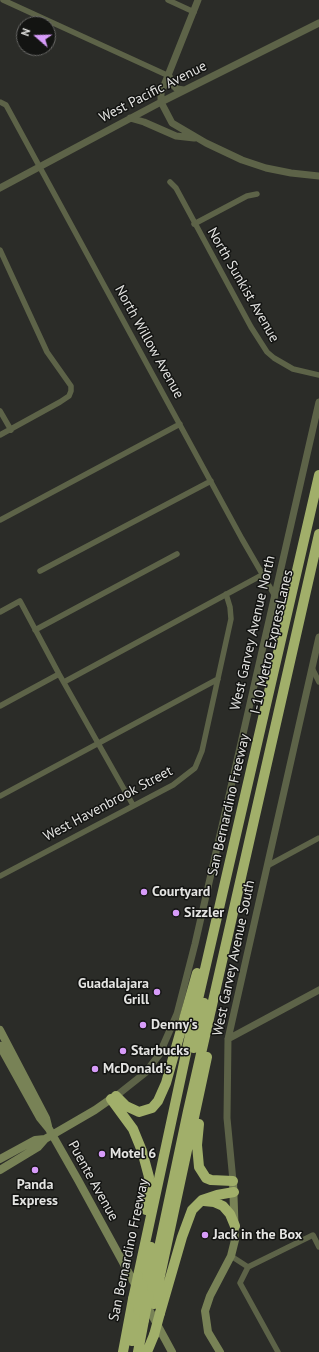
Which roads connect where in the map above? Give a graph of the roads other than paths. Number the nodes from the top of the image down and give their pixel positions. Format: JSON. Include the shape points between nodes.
{"nodes":[{"id":1,"x":4,"y":0,"type":"edge"},
{"id":2,"x":168,"y":0,"type":"edge"},
{"id":3,"x":198,"y":0,"type":"edge"},
{"id":4,"x":15,"y":2,"type":"edge"},
{"id":5,"x":194,"y":12,"type":"junction"},
{"id":6,"x":319,"y":23,"type":"edge"},
{"id":7,"x":168,"y":76,"type":"junction"},
{"id":8,"x":184,"y":90,"type":"junction"},
{"id":9,"x":0,"y":102,"type":"edge"},
{"id":10,"x":161,"y":102,"type":"junction"},
{"id":11,"x":130,"y":118,"type":"junction"},
{"id":12,"x":198,"y":139,"type":"junction"},
{"id":13,"x":39,"y":166,"type":"junction"},
{"id":14,"x":319,"y":176,"type":"edge"},
{"id":15,"x":170,"y":182,"type":"dead end"},
{"id":16,"x":0,"y":188,"type":"edge"},
{"id":17,"x":257,"y":194,"type":"dead end"},
{"id":18,"x":194,"y":224,"type":"junction"},
{"id":19,"x":0,"y":250,"type":"edge"},
{"id":20,"x":319,"y":375,"type":"edge"},
{"id":21,"x":319,"y":402,"type":"edge"},
{"id":22,"x":0,"y":410,"type":"edge"},
{"id":23,"x":180,"y":424,"type":"junction"},
{"id":24,"x":10,"y":430,"type":"junction"},
{"id":25,"x":0,"y":435,"type":"edge"},
{"id":26,"x":319,"y":475,"type":"edge"},
{"id":27,"x":211,"y":481,"type":"junction"},
{"id":28,"x":319,"y":502,"type":"edge"},
{"id":29,"x":0,"y":520,"type":"edge"},
{"id":30,"x":319,"y":534,"type":"edge"},
{"id":31,"x":177,"y":554,"type":"dead end"},
{"id":32,"x":319,"y":566,"type":"edge"},
{"id":33,"x":40,"y":571,"type":"dead end"},
{"id":34,"x":262,"y":575,"type":"junction"},
{"id":35,"x":226,"y":594,"type":"junction"},
{"id":36,"x":275,"y":596,"type":"junction"},
{"id":37,"x":0,"y":612,"type":"edge"},
{"id":38,"x":35,"y":630,"type":"junction"},
{"id":39,"x":319,"y":637,"type":"edge"},
{"id":40,"x":311,"y":668,"type":"junction"},
{"id":41,"x":59,"y":674,"type":"junction"},
{"id":42,"x":218,"y":679,"type":"junction"},
{"id":43,"x":64,"y":682,"type":"junction"},
{"id":44,"x":319,"y":682,"type":"edge"},
{"id":45,"x":0,"y":706,"type":"edge"},
{"id":46,"x":97,"y":743,"type":"junction"},
{"id":47,"x":0,"y":796,"type":"edge"},
{"id":48,"x":133,"y":805,"type":"junction"},
{"id":49,"x":319,"y":838,"type":"edge"},
{"id":50,"x":267,"y":866,"type":"junction"},
{"id":51,"x":0,"y":876,"type":"edge"},
{"id":52,"x":221,"y":901,"type":"junction"},
{"id":53,"x":319,"y":990,"type":"edge"},
{"id":54,"x":0,"y":1030,"type":"edge"},
{"id":55,"x":228,"y":1039,"type":"junction"},
{"id":56,"x":210,"y":1045,"type":"junction"},
{"id":57,"x":0,"y":1046,"type":"edge"},
{"id":58,"x":114,"y":1097,"type":"junction"},
{"id":59,"x":49,"y":1134,"type":"junction"},
{"id":60,"x":0,"y":1159,"type":"edge"},
{"id":61,"x":0,"y":1170,"type":"edge"},
{"id":62,"x":233,"y":1181,"type":"junction"},
{"id":63,"x":234,"y":1192,"type":"junction"},
{"id":64,"x":202,"y":1200,"type":"junction"},
{"id":65,"x":236,"y":1226,"type":"junction"},
{"id":66,"x":319,"y":1247,"type":"edge"},
{"id":67,"x":231,"y":1256,"type":"junction"},
{"id":68,"x":248,"y":1267,"type":"junction"},
{"id":69,"x":138,"y":1276,"type":"junction"},
{"id":70,"x":152,"y":1300,"type":"junction"},
{"id":71,"x":149,"y":1328,"type":"junction"},
{"id":72,"x":123,"y":1352,"type":"edge"},
{"id":73,"x":130,"y":1352,"type":"edge"},
{"id":74,"x":138,"y":1352,"type":"edge"},
{"id":75,"x":146,"y":1352,"type":"edge"},
{"id":76,"x":172,"y":1352,"type":"edge"},
{"id":77,"x":220,"y":1352,"type":"edge"},
{"id":78,"x":278,"y":1352,"type":"edge"}],
"edges":[{"from":1,"to":4,"type":"street"},
{"from":2,"to":5,"type":"street"},
{"from":3,"to":5,"type":"street"},
{"from":4,"to":7,"type":"street"},
{"from":5,"to":7,"type":"street"},
{"from":6,"to":8,"type":"street","name":"West Pacific Avenue"},
{"from":7,"to":8,"type":"street","via":[[177,89]]},
{"from":7,"to":10,"type":"street"},
{"from":8,"to":10,"type":"street","name":"West Pacific Avenue"},
{"from":9,"to":13,"type":"street","name":"North Willow Avenue","via":[[6,105]]},
{"from":10,"to":11,"type":"street","name":"West Pacific Avenue"},
{"from":10,"to":12,"type":"street","via":[[172,123]]},
{"from":11,"to":12,"type":"street","via":[[176,136]]},
{"from":11,"to":13,"type":"street","name":"West Pacific Avenue"},
{"from":12,"to":14,"type":"street","via":[[242,160],[266,168]]},
{"from":13,"to":16,"type":"street","name":"West Pacific Avenue"},
{"from":13,"to":23,"type":"street","name":"North Willow Avenue"},
{"from":15,"to":18,"type":"street","name":"North Sunkist Avenue","via":[[176,188]]},
{"from":17,"to":18,"type":"street","via":[[247,196]]},
{"from":18,"to":20,"type":"street","name":"North Sunkist Avenue","via":[[267,352],[293,368]]},
{"from":19,"to":24,"type":"street","via":[[47,352],[71,391],[69,396],[60,402]]},
{"from":21,"to":36,"type":"street","name":"West Garvey Avenue North"},
{"from":22,"to":24,"type":"street"},
{"from":23,"to":27,"type":"street","name":"North Willow Avenue"},
{"from":23,"to":29,"type":"street"},
{"from":24,"to":25,"type":"street"},
{"from":26,"to":52,"type":"highway","name":"San Bernardino Freeway"},
{"from":27,"to":33,"type":"street"},
{"from":27,"to":34,"type":"street","name":"North Willow Avenue"},
{"from":28,"to":73,"type":"highway","name":"I-10 Metro ExpressLanes","bridge":true,"via":[[167,1167]]},
{"from":30,"to":70,"type":"highway","name":"I-10 Metro ExpressLanes","via":[[188,1111]]},
{"from":31,"to":38,"type":"street"},
{"from":32,"to":56,"type":"highway"},
{"from":34,"to":35,"type":"street"},
{"from":34,"to":36,"type":"street","name":"North Willow Avenue"},
{"from":35,"to":42,"type":"street","name":"West Havenbrook Street","via":[[231,619]]},
{"from":35,"to":43,"type":"street"},
{"from":36,"to":58,"type":"street","name":"West Garvey Avenue North","via":[[177,1014],[159,1055],[145,1073]]},
{"from":37,"to":38,"type":"street","via":[[20,601]]},
{"from":38,"to":41,"type":"street"},
{"from":39,"to":40,"type":"street","name":"West Garvey Avenue South"},
{"from":40,"to":44,"type":"street"},
{"from":40,"to":50,"type":"street","name":"West Garvey Avenue South"},
{"from":41,"to":43,"type":"street"},
{"from":41,"to":45,"type":"street"},
{"from":42,"to":46,"type":"street"},
{"from":42,"to":48,"type":"street","name":"West Havenbrook Street","via":[[202,751],[194,768],[173,785]]},
{"from":43,"to":46,"type":"street"},
{"from":46,"to":47,"type":"street"},
{"from":46,"to":48,"type":"street"},
{"from":48,"to":51,"type":"street","name":"West Havenbrook Street"},
{"from":49,"to":50,"type":"street"},
{"from":50,"to":55,"type":"street","name":"West Garvey Avenue South"},
{"from":52,"to":58,"type":"highway","via":[[209,924],[166,1083],[158,1102],[152,1108],[139,1112],[133,1111]]},
{"from":52,"to":69,"type":"highway","name":"San Bernardino Freeway"},
{"from":53,"to":55,"type":"street"},
{"from":54,"to":59,"type":"main road","name":"Puente Avenue","via":[[46,1118]]},
{"from":55,"to":62,"type":"street","name":"West Garvey Avenue South","via":[[228,1118]]},
{"from":56,"to":62,"type":"highway","via":[[198,1130],[197,1160],[206,1178]]},
{"from":56,"to":70,"type":"highway"},
{"from":57,"to":59,"type":"main road","name":"Puente Avenue"},
{"from":58,"to":59,"type":"main road"},
{"from":58,"to":69,"type":"highway","via":[[138,1137],[149,1177]]},
{"from":59,"to":60,"type":"main road"},
{"from":59,"to":61,"type":"main road","via":[[38,1147]]},
{"from":59,"to":76,"type":"main road","name":"Puente Avenue"},
{"from":62,"to":63,"type":"main road","name":"West Garvey Avenue South"},
{"from":63,"to":64,"type":"highway"},
{"from":63,"to":65,"type":"main road","name":"West Garvey Avenue South"},
{"from":64,"to":65,"type":"highway","via":[[223,1206]]},
{"from":64,"to":71,"type":"highway","bridge":true,"via":[[192,1210],[160,1313]]},
{"from":65,"to":67,"type":"main road","name":"West Garvey Avenue South"},
{"from":66,"to":68,"type":"street","via":[[312,1235]]},
{"from":67,"to":68,"type":"street"},
{"from":67,"to":77,"type":"main road","name":"West Garvey Avenue South","via":[[205,1311],[208,1332]]},
{"from":68,"to":78,"type":"street","via":[[240,1283]]},
{"from":69,"to":72,"type":"highway","name":"San Bernardino Freeway","bridge":true},
{"from":70,"to":71,"type":"highway"},
{"from":71,"to":74,"type":"highway"},
{"from":71,"to":75,"type":"highway"}]}
